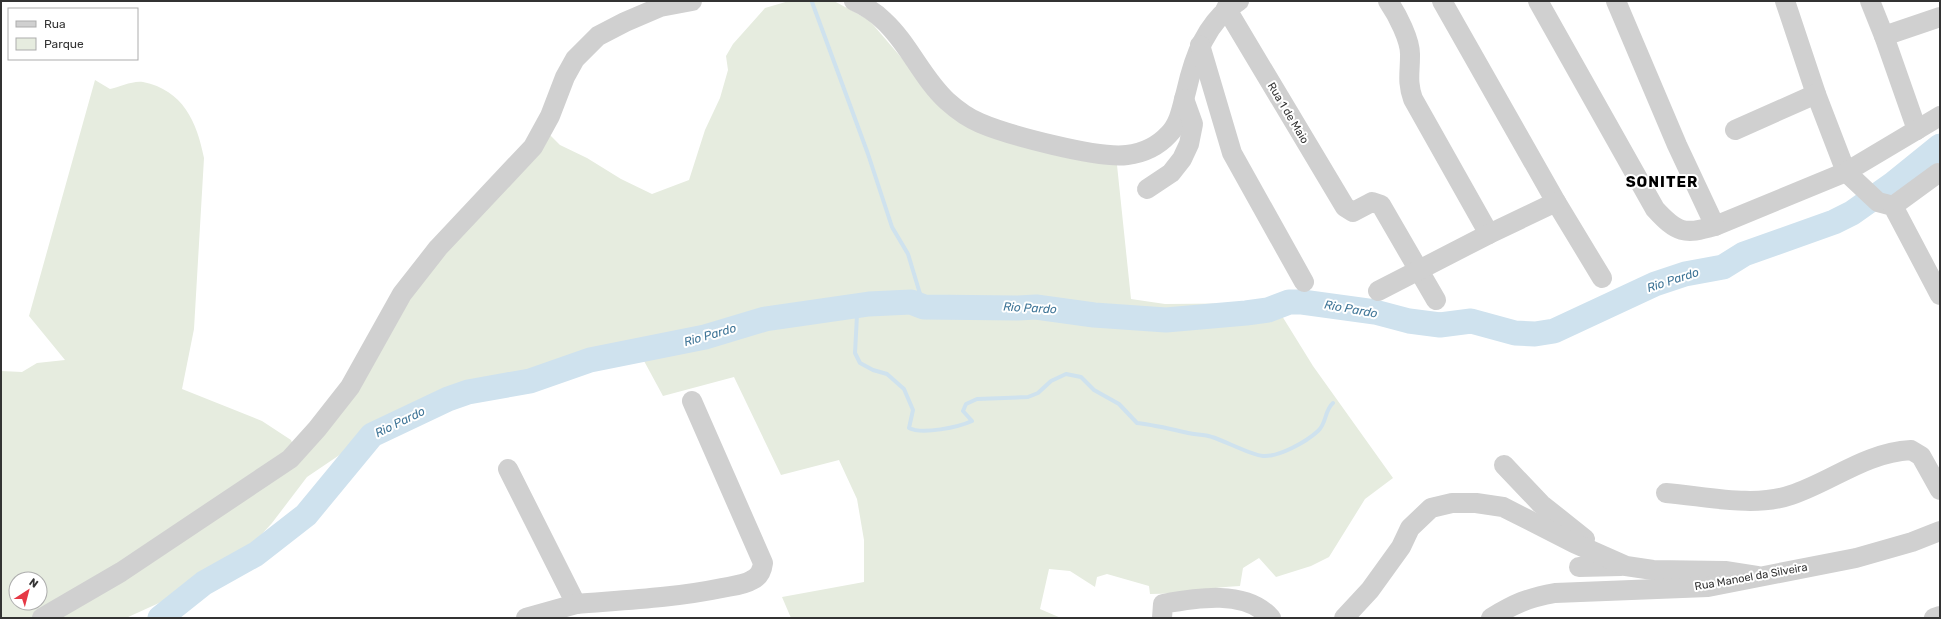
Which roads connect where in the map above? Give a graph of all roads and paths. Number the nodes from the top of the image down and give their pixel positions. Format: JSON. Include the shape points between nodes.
{"nodes":[{"id":1,"x":692,"y":1,"type":"edge"},
{"id":2,"x":854,"y":1,"type":"edge"},
{"id":3,"x":1388,"y":1,"type":"edge"},
{"id":4,"x":1442,"y":1,"type":"edge"},
{"id":5,"x":1538,"y":1,"type":"edge"},
{"id":6,"x":1616,"y":1,"type":"edge"},
{"id":7,"x":1785,"y":1,"type":"edge"},
{"id":8,"x":1870,"y":1,"type":"edge"},
{"id":9,"x":1232,"y":5,"type":"edge"},
{"id":10,"x":1940,"y":17,"type":"edge"},
{"id":11,"x":1884,"y":36,"type":"junction"},
{"id":12,"x":1200,"y":45,"type":"junction"},
{"id":13,"x":1816,"y":94,"type":"junction"},
{"id":14,"x":1184,"y":99,"type":"junction"},
{"id":15,"x":1940,"y":116,"type":"edge"},
{"id":16,"x":1734,"y":130,"type":"dead end"},
{"id":17,"x":1917,"y":130,"type":"junction"},
{"id":18,"x":1846,"y":172,"type":"junction"},
{"id":19,"x":1940,"y":174,"type":"edge"},
{"id":20,"x":1147,"y":189,"type":"dead end"},
{"id":21,"x":1556,"y":202,"type":"junction"},
{"id":22,"x":1886,"y":204,"type":"junction"},
{"id":23,"x":1715,"y":226,"type":"junction"},
{"id":24,"x":1489,"y":234,"type":"junction"},
{"id":25,"x":1418,"y":270,"type":"junction"},
{"id":26,"x":1602,"y":278,"type":"dead end"},
{"id":27,"x":1304,"y":282,"type":"dead end"},
{"id":28,"x":1378,"y":291,"type":"dead end"},
{"id":29,"x":1940,"y":295,"type":"edge"},
{"id":30,"x":1436,"y":300,"type":"dead end"},
{"id":31,"x":692,"y":401,"type":"dead end"},
{"id":32,"x":1504,"y":465,"type":"dead end"},
{"id":33,"x":508,"y":469,"type":"dead end"},
{"id":34,"x":1940,"y":490,"type":"edge"},
{"id":35,"x":1666,"y":493,"type":"dead end"},
{"id":36,"x":1940,"y":531,"type":"edge"},
{"id":37,"x":1626,"y":566,"type":"junction"},
{"id":38,"x":1579,"y":567,"type":"dead end"},
{"id":39,"x":1757,"y":576,"type":"junction"},
{"id":40,"x":576,"y":604,"type":"junction"},
{"id":41,"x":1940,"y":616,"type":"edge"},
{"id":42,"x":42,"y":618,"type":"edge"},
{"id":43,"x":526,"y":618,"type":"edge"},
{"id":44,"x":1162,"y":618,"type":"edge"},
{"id":45,"x":1271,"y":618,"type":"edge"},
{"id":46,"x":1344,"y":618,"type":"edge"},
{"id":47,"x":1491,"y":618,"type":"edge"},
{"id":48,"x":1934,"y":618,"type":"edge"}],
"edges":[{"from":1,"to":42,"type":"street","via":[[660,7],[625,22],[598,36],[575,59],[533,147],[434,254],[402,294],[350,387],[290,459],[121,572]]},
{"from":2,"to":14,"type":"street","via":[[884,21],[906,46],[946,101],[962,114],[999,130],[1108,155],[1126,155],[1148,150],[1162,141],[1173,130]]},
{"from":3,"to":24,"type":"street","via":[[1408,42],[1409,87],[1413,99]]},
{"from":4,"to":21,"type":"street"},
{"from":5,"to":23,"type":"street","via":[[1655,209],[1667,223],[1679,230],[1694,232]]},
{"from":6,"to":23,"type":"street"},
{"from":7,"to":13,"type":"street"},
{"from":8,"to":11,"type":"street"},
{"from":9,"to":12,"type":"street","via":[[1212,25]]},
{"from":9,"to":25,"type":"street","name":"Rua 1 de Maio","via":[[1345,208],[1355,212],[1372,202],[1381,205]]},
{"from":10,"to":11,"type":"street"},
{"from":11,"to":17,"type":"street"},
{"from":12,"to":14,"type":"street"},
{"from":12,"to":27,"type":"street","via":[[1232,153]]},
{"from":13,"to":16,"type":"street"},
{"from":13,"to":18,"type":"street"},
{"from":14,"to":20,"type":"street","via":[[1193,124],[1189,144],[1182,160],[1171,173]]},
{"from":15,"to":17,"type":"street"},
{"from":17,"to":18,"type":"street"},
{"from":18,"to":22,"type":"street"},
{"from":18,"to":23,"type":"street"},
{"from":19,"to":22,"type":"street"},
{"from":21,"to":24,"type":"street"},
{"from":21,"to":26,"type":"street"},
{"from":22,"to":29,"type":"street"},
{"from":24,"to":25,"type":"street"},
{"from":25,"to":28,"type":"street"},
{"from":25,"to":30,"type":"street"},
{"from":31,"to":40,"type":"street","via":[[763,563],[758,576],[752,581],[661,598]]},
{"from":32,"to":37,"type":"street","via":[[1541,504],[1589,543]]},
{"from":33,"to":40,"type":"street"},
{"from":34,"to":35,"type":"street","via":[[1921,456],[1911,450],[1865,460],[1806,489],[1774,499],[1755,501]]},
{"from":36,"to":39,"type":"street","name":"Rua Manoel da Silveira","via":[[1856,558]]},
{"from":37,"to":38,"type":"street"},
{"from":37,"to":39,"type":"street","via":[[1652,570],[1725,571]]},
{"from":37,"to":46,"type":"street","via":[[1503,507],[1452,503],[1431,508],[1410,528],[1401,547],[1375,584]]},
{"from":39,"to":47,"type":"street","name":"Rua Manoel da Silveira","via":[[1708,587],[1548,594],[1515,603]]},
{"from":40,"to":43,"type":"street"},
{"from":41,"to":48,"type":"street"},
{"from":44,"to":45,"type":"street","via":[[1163,604],[1218,596],[1258,606]]}]}
